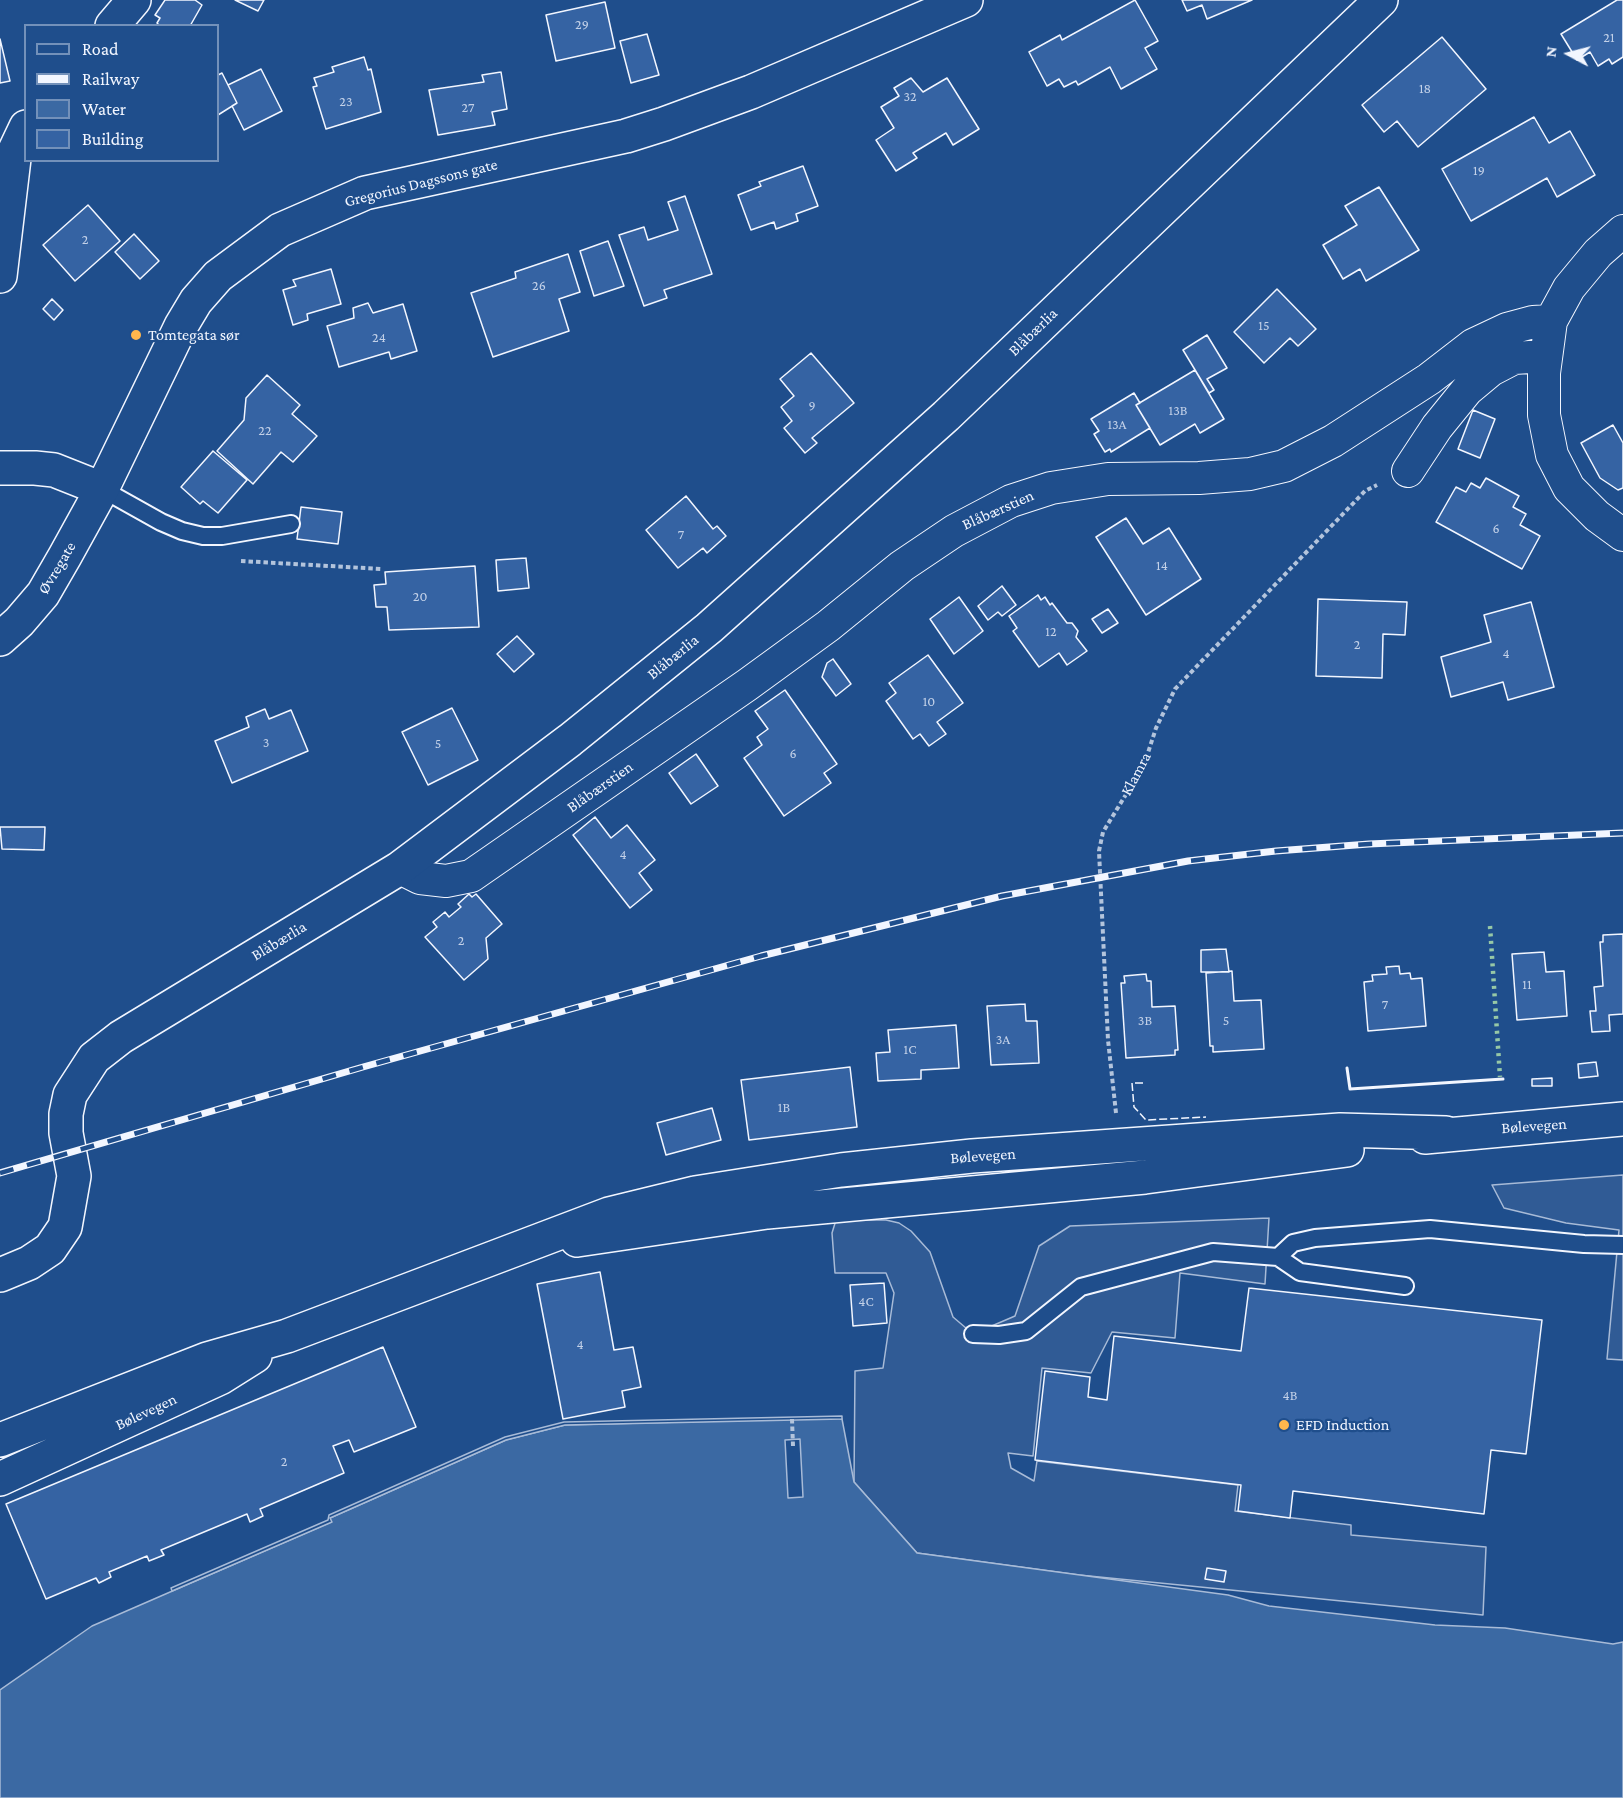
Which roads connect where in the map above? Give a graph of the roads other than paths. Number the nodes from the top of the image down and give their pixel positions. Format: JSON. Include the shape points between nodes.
{"nodes":[{"id":1,"x":134,"y":0,"type":"edge"},
{"id":2,"x":966,"y":0,"type":"edge"},
{"id":3,"x":1381,"y":0,"type":"edge"},
{"id":4,"x":114,"y":24,"type":"edge"},
{"id":5,"x":14,"y":141,"type":"edge"},
{"id":6,"x":1623,"y":231,"type":"edge"},
{"id":7,"x":0,"y":276,"type":"edge"},
{"id":8,"x":1551,"y":321,"type":"junction"},
{"id":9,"x":1546,"y":356,"type":"junction"},
{"id":10,"x":0,"y":468,"type":"edge"},
{"id":11,"x":1408,"y":471,"type":"road end"},
{"id":12,"x":102,"y":489,"type":"junction"},
{"id":13,"x":291,"y":524,"type":"dead end"},
{"id":14,"x":1623,"y":535,"type":"edge"},
{"id":15,"x":0,"y":639,"type":"edge"},
{"id":16,"x":400,"y":868,"type":"junction"},
{"id":17,"x":1623,"y":1119,"type":"edge"},
{"id":18,"x":1446,"y":1133,"type":"junction"},
{"id":19,"x":1117,"y":1137,"type":"junction"},
{"id":20,"x":1120,"y":1179,"type":"junction"},
{"id":21,"x":530,"y":1245,"type":"junction"},
{"id":22,"x":1623,"y":1245,"type":"edge"},
{"id":23,"x":1278,"y":1257,"type":"junction"},
{"id":24,"x":0,"y":1275,"type":"edge"},
{"id":25,"x":1405,"y":1286,"type":"dead end"},
{"id":26,"x":973,"y":1334,"type":"dead end"},
{"id":27,"x":287,"y":1336,"type":"junction"},
{"id":28,"x":0,"y":1440,"type":"edge"},
{"id":29,"x":0,"y":1479,"type":"edge"}],
"edges":[{"from":1,"to":4,"type":"street"},
{"from":2,"to":12,"type":"street","name":"Gregorius Dagssons gate","via":[[751,92],[664,124],[626,136],[365,193],[280,230],[218,276],[196,301]]},
{"from":3,"to":16,"type":"street","name":"Blåbærlia","via":[[946,416],[709,628],[570,740]]},
{"from":5,"to":7,"type":"street"},
{"from":6,"to":8,"type":"street","via":[[1598,253],[1569,288]]},
{"from":8,"to":9,"type":"street"},
{"from":8,"to":16,"type":"street","name":"Blåbærstien","via":[[1507,328],[1473,345],[1429,379],[1342,435],[1284,466],[1250,474],[1199,478],[1108,479],[1052,488],[1011,501],[954,531],[902,566],[828,626],[471,876],[446,881],[420,878]]},
{"from":9,"to":11,"type":"street","via":[[1514,357],[1467,390]]},
{"from":9,"to":14,"type":"street","via":[[1545,415],[1552,455],[1569,488]]},
{"from":10,"to":12,"type":"street","via":[[54,470]]},
{"from":12,"to":13,"type":"lane","via":[[182,531],[222,536]]},
{"from":12,"to":15,"type":"street","name":"Øvregate","via":[[43,594]]},
{"from":16,"to":24,"type":"street","name":"Blåbærlia","via":[[121,1037],[94,1058],[70,1095],[66,1114],[74,1176],[65,1227],[50,1249]]},
{"from":17,"to":18,"type":"street","name":"Bølevegen"},
{"from":18,"to":19,"type":"street","name":"Bølevegen","via":[[1340,1130]]},
{"from":18,"to":20,"type":"street","name":"Bølevegen","via":[[1341,1151]]},
{"from":19,"to":20,"type":"lane"},
{"from":19,"to":21,"type":"street","name":"Bølevegen","via":[[764,1180],[609,1214]]},
{"from":20,"to":21,"type":"street","name":"Bølevegen","via":[[767,1212]]},
{"from":21,"to":27,"type":"street","name":"Bølevegen"},
{"from":22,"to":23,"type":"lane","via":[[1430,1229],[1315,1238],[1293,1243]]},
{"from":23,"to":25,"type":"lane","via":[[1300,1272]]},
{"from":23,"to":26,"type":"lane","via":[[1213,1252],[1081,1287],[1026,1331]]},
{"from":27,"to":28,"type":"street","name":"Bølevegen","via":[[207,1359]]},
{"from":27,"to":29,"type":"street","name":"Bølevegen","via":[[220,1378]]}]}
